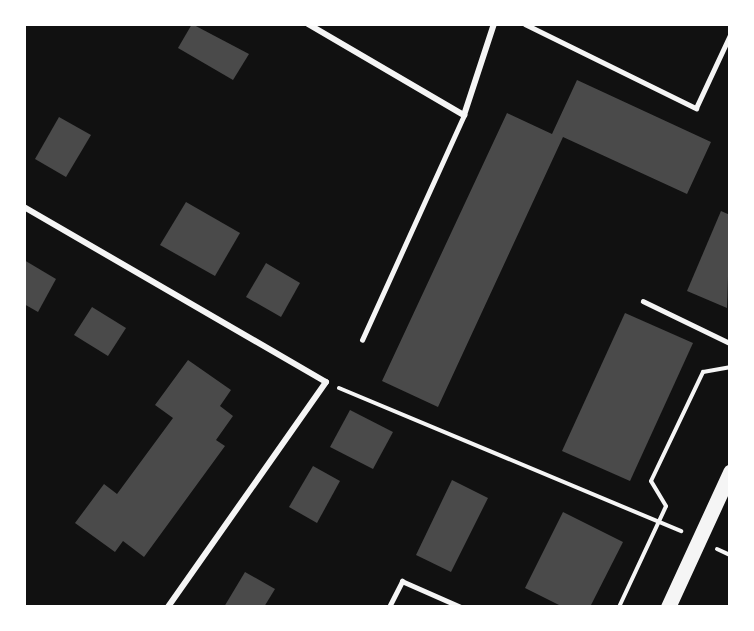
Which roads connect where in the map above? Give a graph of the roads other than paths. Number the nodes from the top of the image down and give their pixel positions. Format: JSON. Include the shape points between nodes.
{"nodes":[{"id":1,"x":308,"y":24,"type":"edge"},
{"id":2,"x":494,"y":24,"type":"edge"},
{"id":3,"x":525,"y":24,"type":"edge"},
{"id":4,"x":730,"y":35,"type":"edge"},
{"id":5,"x":464,"y":115,"type":"junction"},
{"id":6,"x":24,"y":207,"type":"edge"},
{"id":7,"x":643,"y":301,"type":"dead end"},
{"id":8,"x":363,"y":340,"type":"dead end"},
{"id":9,"x":730,"y":343,"type":"edge"},
{"id":10,"x":730,"y":472,"type":"edge"},
{"id":11,"x":168,"y":607,"type":"edge"},
{"id":12,"x":389,"y":607,"type":"edge"},
{"id":13,"x":461,"y":607,"type":"edge"},
{"id":14,"x":668,"y":607,"type":"edge"}],
"edges":[{"from":1,"to":5,"type":"street"},
{"from":2,"to":5,"type":"street"},
{"from":3,"to":4,"type":"lane","via":[[696,108]]},
{"from":5,"to":8,"type":"lane"},
{"from":6,"to":11,"type":"street","via":[[327,382]]},
{"from":7,"to":9,"type":"lane"},
{"from":10,"to":14,"type":"main road"},
{"from":12,"to":13,"type":"lane","via":[[402,580]]}]}
